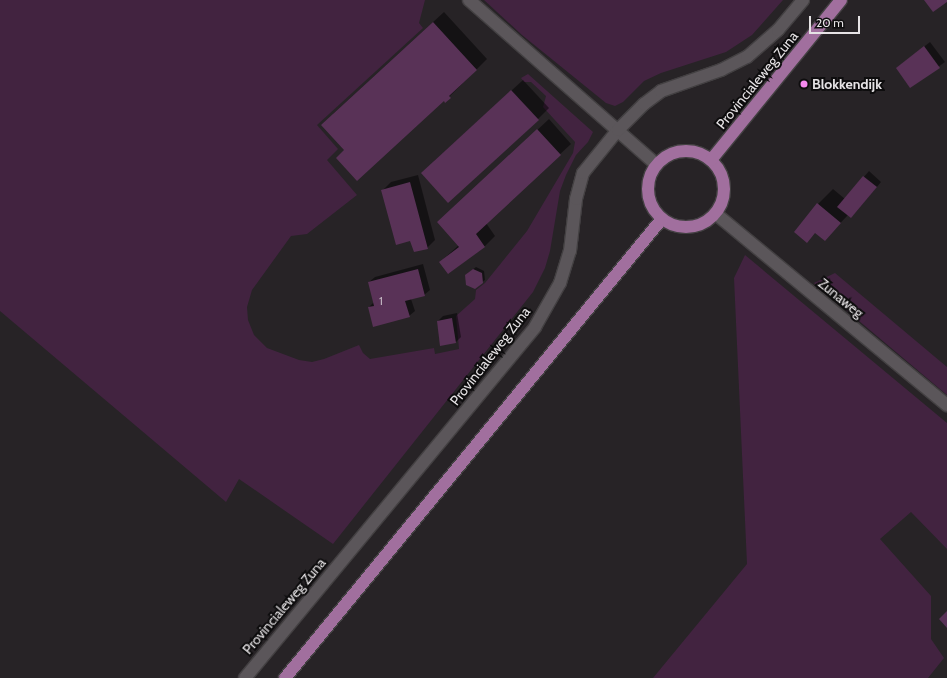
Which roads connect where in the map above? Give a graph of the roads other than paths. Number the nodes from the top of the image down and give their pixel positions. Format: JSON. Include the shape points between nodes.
{"nodes":[{"id":1,"x":470,"y":0,"type":"edge"},
{"id":2,"x":803,"y":0,"type":"edge"},
{"id":3,"x":842,"y":0,"type":"edge"},
{"id":4,"x":618,"y":130,"type":"junction"},
{"id":5,"x":711,"y":160,"type":"junction"},
{"id":6,"x":656,"y":164,"type":"junction"},
{"id":7,"x":716,"y":214,"type":"junction"},
{"id":8,"x":662,"y":220,"type":"junction"},
{"id":9,"x":947,"y":405,"type":"edge"},
{"id":10,"x":245,"y":678,"type":"edge"},
{"id":11,"x":285,"y":678,"type":"edge"}],
"edges":[{"from":1,"to":4,"type":"street"},
{"from":2,"to":4,"type":"street","name":"Provincialeweg Zuna","via":[[778,30],[747,57],[661,92],[644,104]]},
{"from":3,"to":5,"type":"main road","name":"Provincialeweg Zuna"},
{"from":4,"to":6,"type":"street"},
{"from":4,"to":10,"type":"street","name":"Provincialeweg Zuna","via":[[583,173],[576,199],[570,251],[560,283],[535,327]]},
{"from":5,"to":6,"type":"main road","via":[[697,152],[680,151],[669,154]]},
{"from":5,"to":7,"type":"main road","via":[[724,181],[724,199]]},
{"from":6,"to":8,"type":"main road","via":[[647,190],[650,205]]},
{"from":7,"to":8,"type":"main road","via":[[703,224],[692,228],[678,228]]},
{"from":7,"to":9,"type":"street","name":"Zunaweg"},
{"from":8,"to":11,"type":"main road"}]}
